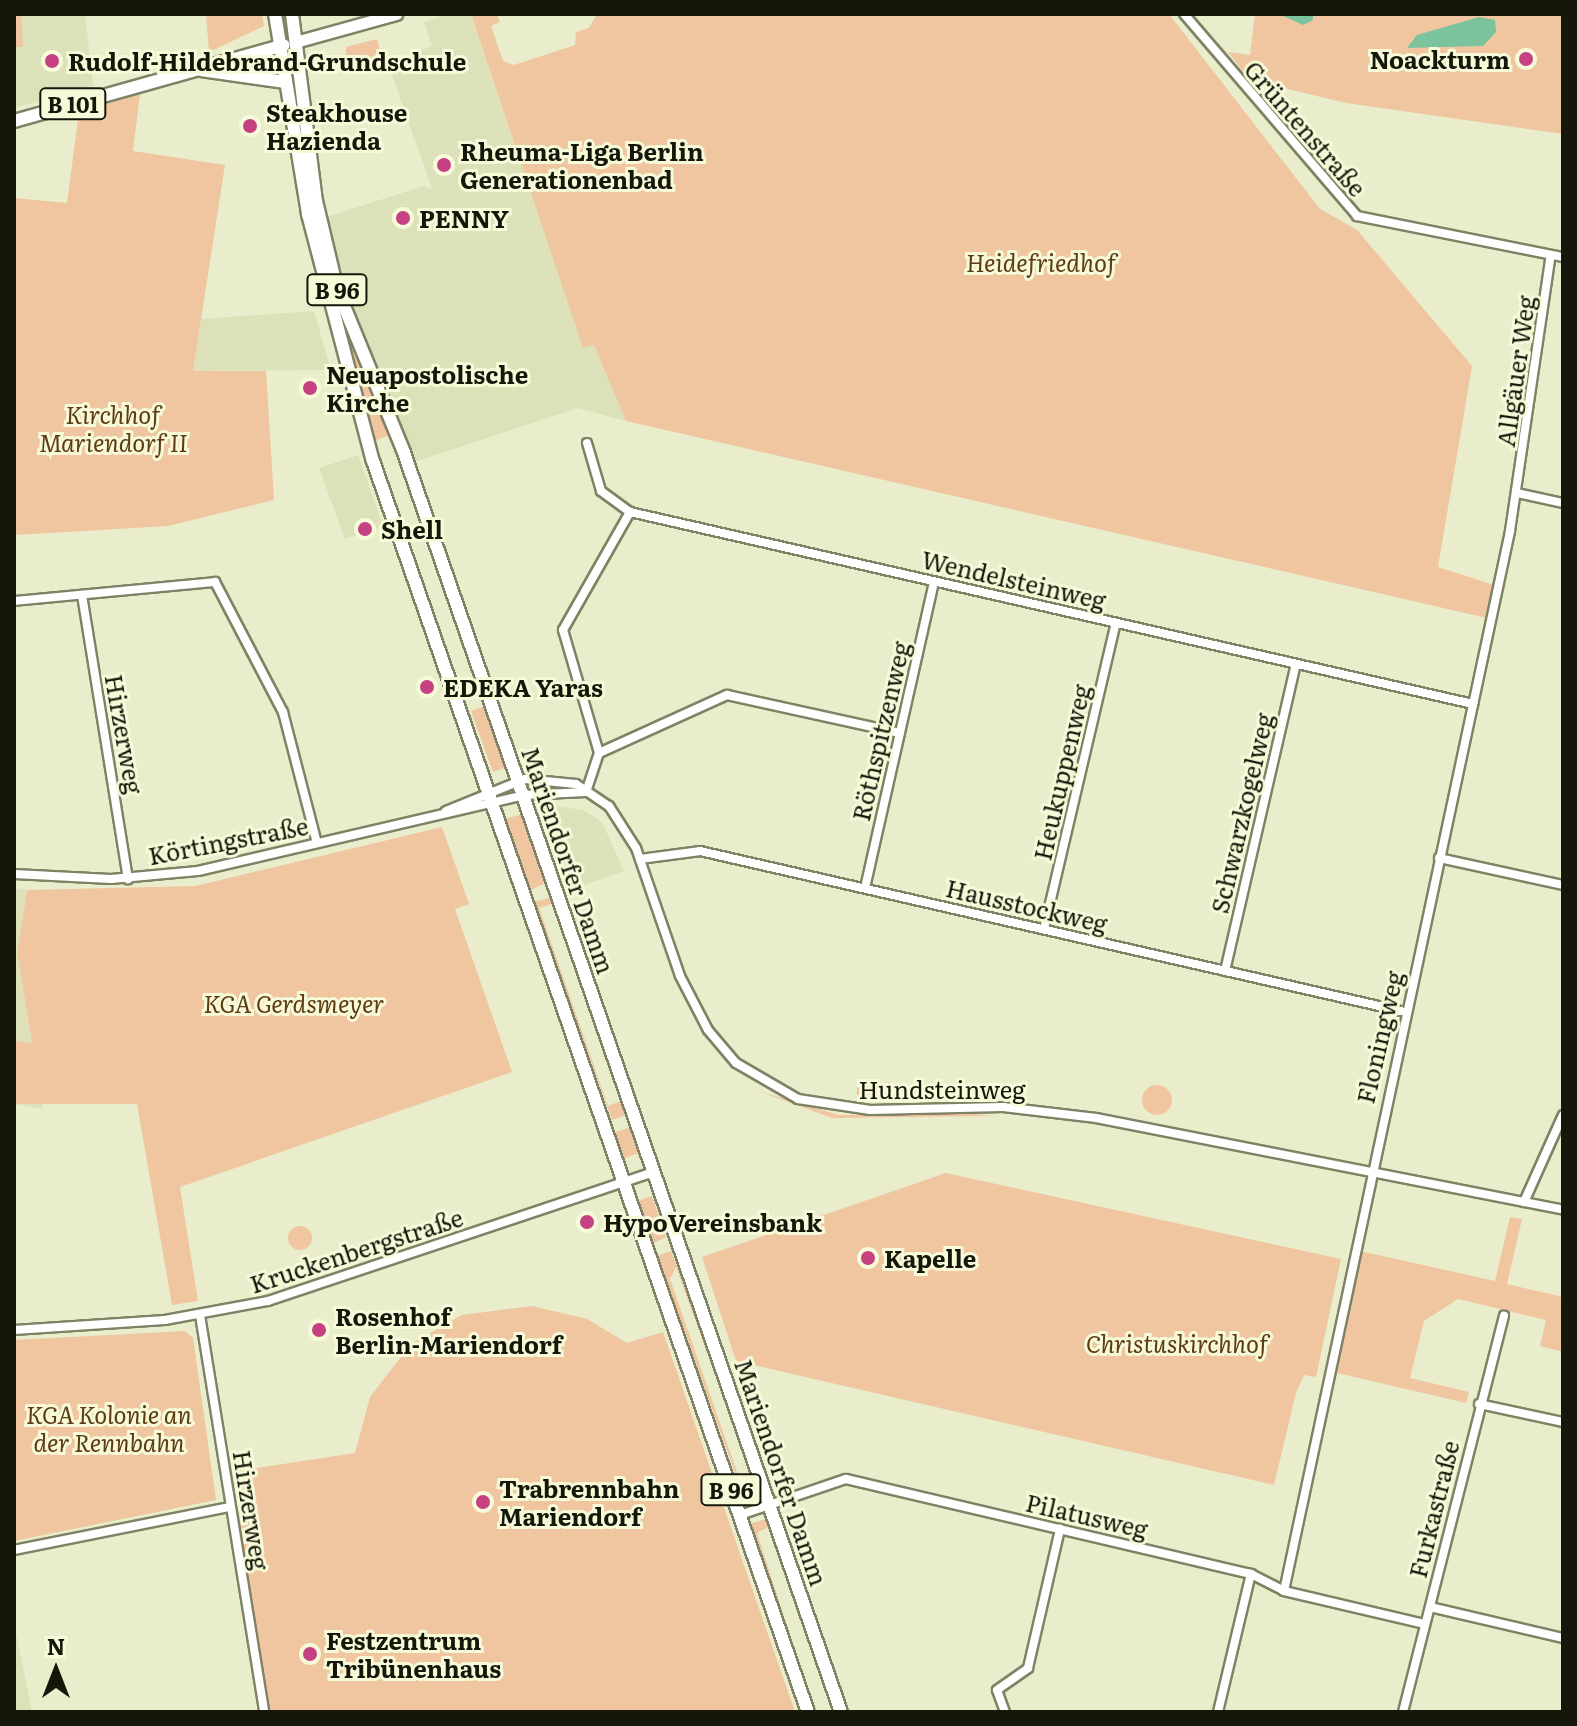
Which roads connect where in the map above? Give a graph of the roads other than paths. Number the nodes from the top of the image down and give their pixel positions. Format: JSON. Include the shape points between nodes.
{"nodes":[{"id":1,"x":275,"y":14,"type":"edge"},
{"id":2,"x":292,"y":14,"type":"edge"},
{"id":3,"x":396,"y":14,"type":"edge"},
{"id":4,"x":1184,"y":14,"type":"edge"},
{"id":5,"x":295,"y":42,"type":"junction"},
{"id":6,"x":279,"y":46,"type":"junction"},
{"id":7,"x":195,"y":69,"type":"junction"},
{"id":8,"x":285,"y":82,"type":"junction"},
{"id":9,"x":14,"y":121,"type":"edge"},
{"id":10,"x":1551,"y":255,"type":"junction"},
{"id":11,"x":1563,"y":257,"type":"edge"},
{"id":12,"x":587,"y":443,"type":"dead end"},
{"id":13,"x":1517,"y":493,"type":"junction"},
{"id":14,"x":1563,"y":503,"type":"edge"},
{"id":15,"x":630,"y":512,"type":"junction"},
{"id":16,"x":934,"y":582,"type":"junction"},
{"id":17,"x":82,"y":595,"type":"junction"},
{"id":18,"x":14,"y":601,"type":"edge"},
{"id":19,"x":1116,"y":623,"type":"junction"},
{"id":20,"x":1296,"y":664,"type":"junction"},
{"id":21,"x":1473,"y":704,"type":"junction"},
{"id":22,"x":900,"y":733,"type":"junction"},
{"id":23,"x":599,"y":753,"type":"junction"},
{"id":24,"x":519,"y":780,"type":"junction"},
{"id":25,"x":488,"y":789,"type":"junction"},
{"id":26,"x":586,"y":792,"type":"junction"},
{"id":27,"x":524,"y":795,"type":"junction"},
{"id":28,"x":492,"y":803,"type":"junction"},
{"id":29,"x":446,"y":811,"type":"junction"},
{"id":30,"x":317,"y":843,"type":"junction"},
{"id":31,"x":1439,"y":858,"type":"junction"},
{"id":32,"x":640,"y":859,"type":"junction"},
{"id":33,"x":14,"y":874,"type":"edge"},
{"id":34,"x":128,"y":879,"type":"junction"},
{"id":35,"x":1563,"y":885,"type":"edge"},
{"id":36,"x":865,"y":888,"type":"junction"},
{"id":37,"x":1044,"y":929,"type":"junction"},
{"id":38,"x":1225,"y":971,"type":"junction"},
{"id":39,"x":1405,"y":1012,"type":"junction"},
{"id":40,"x":1563,"y":1115,"type":"edge"},
{"id":41,"x":1370,"y":1168,"type":"junction"},
{"id":42,"x":654,"y":1172,"type":"junction"},
{"id":43,"x":624,"y":1182,"type":"junction"},
{"id":44,"x":1524,"y":1202,"type":"junction"},
{"id":45,"x":1563,"y":1210,"type":"edge"},
{"id":46,"x":200,"y":1315,"type":"junction"},
{"id":47,"x":1504,"y":1316,"type":"dead end"},
{"id":48,"x":14,"y":1330,"type":"edge"},
{"id":49,"x":1479,"y":1404,"type":"junction"},
{"id":50,"x":1563,"y":1422,"type":"edge"},
{"id":51,"x":770,"y":1504,"type":"junction"},
{"id":52,"x":230,"y":1507,"type":"junction"},
{"id":53,"x":740,"y":1515,"type":"junction"},
{"id":54,"x":1060,"y":1529,"type":"junction"},
{"id":55,"x":14,"y":1550,"type":"edge"},
{"id":56,"x":1251,"y":1574,"type":"junction"},
{"id":57,"x":1284,"y":1591,"type":"junction"},
{"id":58,"x":1430,"y":1607,"type":"junction"},
{"id":59,"x":1425,"y":1624,"type":"junction"},
{"id":60,"x":1563,"y":1638,"type":"edge"},
{"id":61,"x":264,"y":1712,"type":"edge"},
{"id":62,"x":808,"y":1712,"type":"edge"},
{"id":63,"x":841,"y":1712,"type":"edge"},
{"id":64,"x":1005,"y":1712,"type":"edge"},
{"id":65,"x":1218,"y":1712,"type":"edge"},
{"id":66,"x":1403,"y":1712,"type":"edge"}],
"edges":[{"from":1,"to":6,"type":"main road","number":"B 96"},
{"from":2,"to":5,"type":"main road","name":"Mariendorfer Damm","number":"B 96"},
{"from":3,"to":5,"type":"main road"},
{"from":4,"to":10,"type":"street","name":"Grüntenstraße","via":[[1357,216]]},
{"from":5,"to":6,"type":"main road"},
{"from":5,"to":24,"type":"main road","name":"Mariendorfer Damm","number":"B 96","via":[[318,212],[337,289],[403,450]]},
{"from":6,"to":7,"type":"main road","number":"B 101"},
{"from":6,"to":8,"type":"main road","number":"B 96"},
{"from":7,"to":8,"type":"main road","number":"B 101"},
{"from":7,"to":9,"type":"main road","number":"B 101"},
{"from":8,"to":25,"type":"main road","number":"B 96","via":[[349,383]]},
{"from":10,"to":11,"type":"street","name":"Grüntenstraße"},
{"from":10,"to":13,"type":"street","name":"Allgäuer Weg"},
{"from":12,"to":15,"type":"street","name":"Wendelsteinweg","via":[[601,491]]},
{"from":13,"to":14,"type":"street"},
{"from":13,"to":21,"type":"street","name":"Floningweg"},
{"from":15,"to":16,"type":"street","name":"Wendelsteinweg"},
{"from":15,"to":23,"type":"street","via":[[563,636]]},
{"from":16,"to":19,"type":"street","name":"Wendelsteinweg"},
{"from":16,"to":22,"type":"street","name":"Röthspitzenweg"},
{"from":17,"to":18,"type":"street"},
{"from":17,"to":30,"type":"street","via":[[203,578],[219,585],[290,730]]},
{"from":17,"to":34,"type":"street","name":"Hirzerweg"},
{"from":19,"to":20,"type":"street","name":"Wendelsteinweg"},
{"from":19,"to":37,"type":"street","name":"Heukuppenweg"},
{"from":20,"to":21,"type":"street","name":"Wendelsteinweg"},
{"from":20,"to":38,"type":"street","name":"Schwarzkogelweg"},
{"from":21,"to":31,"type":"street","name":"Floningweg"},
{"from":22,"to":23,"type":"street","via":[[727,695]]},
{"from":22,"to":36,"type":"street","name":"Röthspitzenweg"},
{"from":23,"to":26,"type":"street"},
{"from":24,"to":25,"type":"street","name":"Körtingstraße"},
{"from":24,"to":26,"type":"street","name":"Hundsteinweg","via":[[567,781]]},
{"from":24,"to":27,"type":"main road","name":"Mariendorfer Damm","number":"B 96"},
{"from":25,"to":28,"type":"main road","number":"B 96"},
{"from":25,"to":29,"type":"street","name":"Körtingstraße"},
{"from":26,"to":27,"type":"street"},
{"from":26,"to":32,"type":"street","name":"Hundsteinweg","via":[[618,816]]},
{"from":27,"to":28,"type":"street"},
{"from":27,"to":42,"type":"main road","name":"Mariendorfer Damm","number":"B 96"},
{"from":28,"to":29,"type":"street","name":"Körtingstraße"},
{"from":28,"to":43,"type":"main road","number":"B 96"},
{"from":29,"to":30,"type":"street","name":"Körtingstraße"},
{"from":30,"to":34,"type":"street","name":"Körtingstraße"},
{"from":31,"to":35,"type":"street"},
{"from":31,"to":39,"type":"street","name":"Floningweg"},
{"from":32,"to":36,"type":"street","name":"Hausstockweg","via":[[693,850]]},
{"from":32,"to":41,"type":"street","name":"Hundsteinweg","via":[[671,954],[708,1030],[736,1063],[798,1099],[870,1110],[1033,1109]]},
{"from":33,"to":34,"type":"street","name":"Körtingstraße"},
{"from":36,"to":37,"type":"street","name":"Hausstockweg"},
{"from":37,"to":38,"type":"street","name":"Hausstockweg"},
{"from":38,"to":39,"type":"street","name":"Hausstockweg"},
{"from":39,"to":41,"type":"street","name":"Floningweg"},
{"from":40,"to":44,"type":"street"},
{"from":41,"to":44,"type":"street","name":"Hundsteinweg"},
{"from":41,"to":57,"type":"street","name":"Floningweg"},
{"from":42,"to":43,"type":"street","name":"Kruckenbergstraße"},
{"from":42,"to":51,"type":"main road","name":"Mariendorfer Damm","number":"B 96"},
{"from":43,"to":46,"type":"street","name":"Kruckenbergstraße","via":[[334,1283]]},
{"from":43,"to":53,"type":"main road","number":"B 96"},
{"from":44,"to":45,"type":"street","name":"Hundsteinweg"},
{"from":46,"to":48,"type":"street","name":"Kruckenbergstraße"},
{"from":46,"to":52,"type":"street","name":"Hirzerweg"},
{"from":47,"to":49,"type":"street","name":"Furkastraße"},
{"from":49,"to":50,"type":"street"},
{"from":49,"to":58,"type":"street","name":"Furkastraße"},
{"from":51,"to":53,"type":"street","name":"Pilatusweg"},
{"from":51,"to":54,"type":"street","name":"Pilatusweg","via":[[846,1479]]},
{"from":51,"to":63,"type":"main road","name":"Mariendorfer Damm","number":"B 96"},
{"from":52,"to":55,"type":"street"},
{"from":52,"to":61,"type":"street","name":"Hirzerweg"},
{"from":53,"to":62,"type":"main road","number":"B 96"},
{"from":54,"to":56,"type":"street","name":"Pilatusweg"},
{"from":54,"to":64,"type":"street","via":[[1028,1668],[997,1690]]},
{"from":56,"to":57,"type":"street","name":"Pilatusweg"},
{"from":56,"to":65,"type":"street"},
{"from":57,"to":59,"type":"street","name":"Pilatusweg"},
{"from":58,"to":59,"type":"street","name":"Furkastraße"},
{"from":58,"to":60,"type":"street"},
{"from":59,"to":66,"type":"street","name":"Furkastraße"}]}
